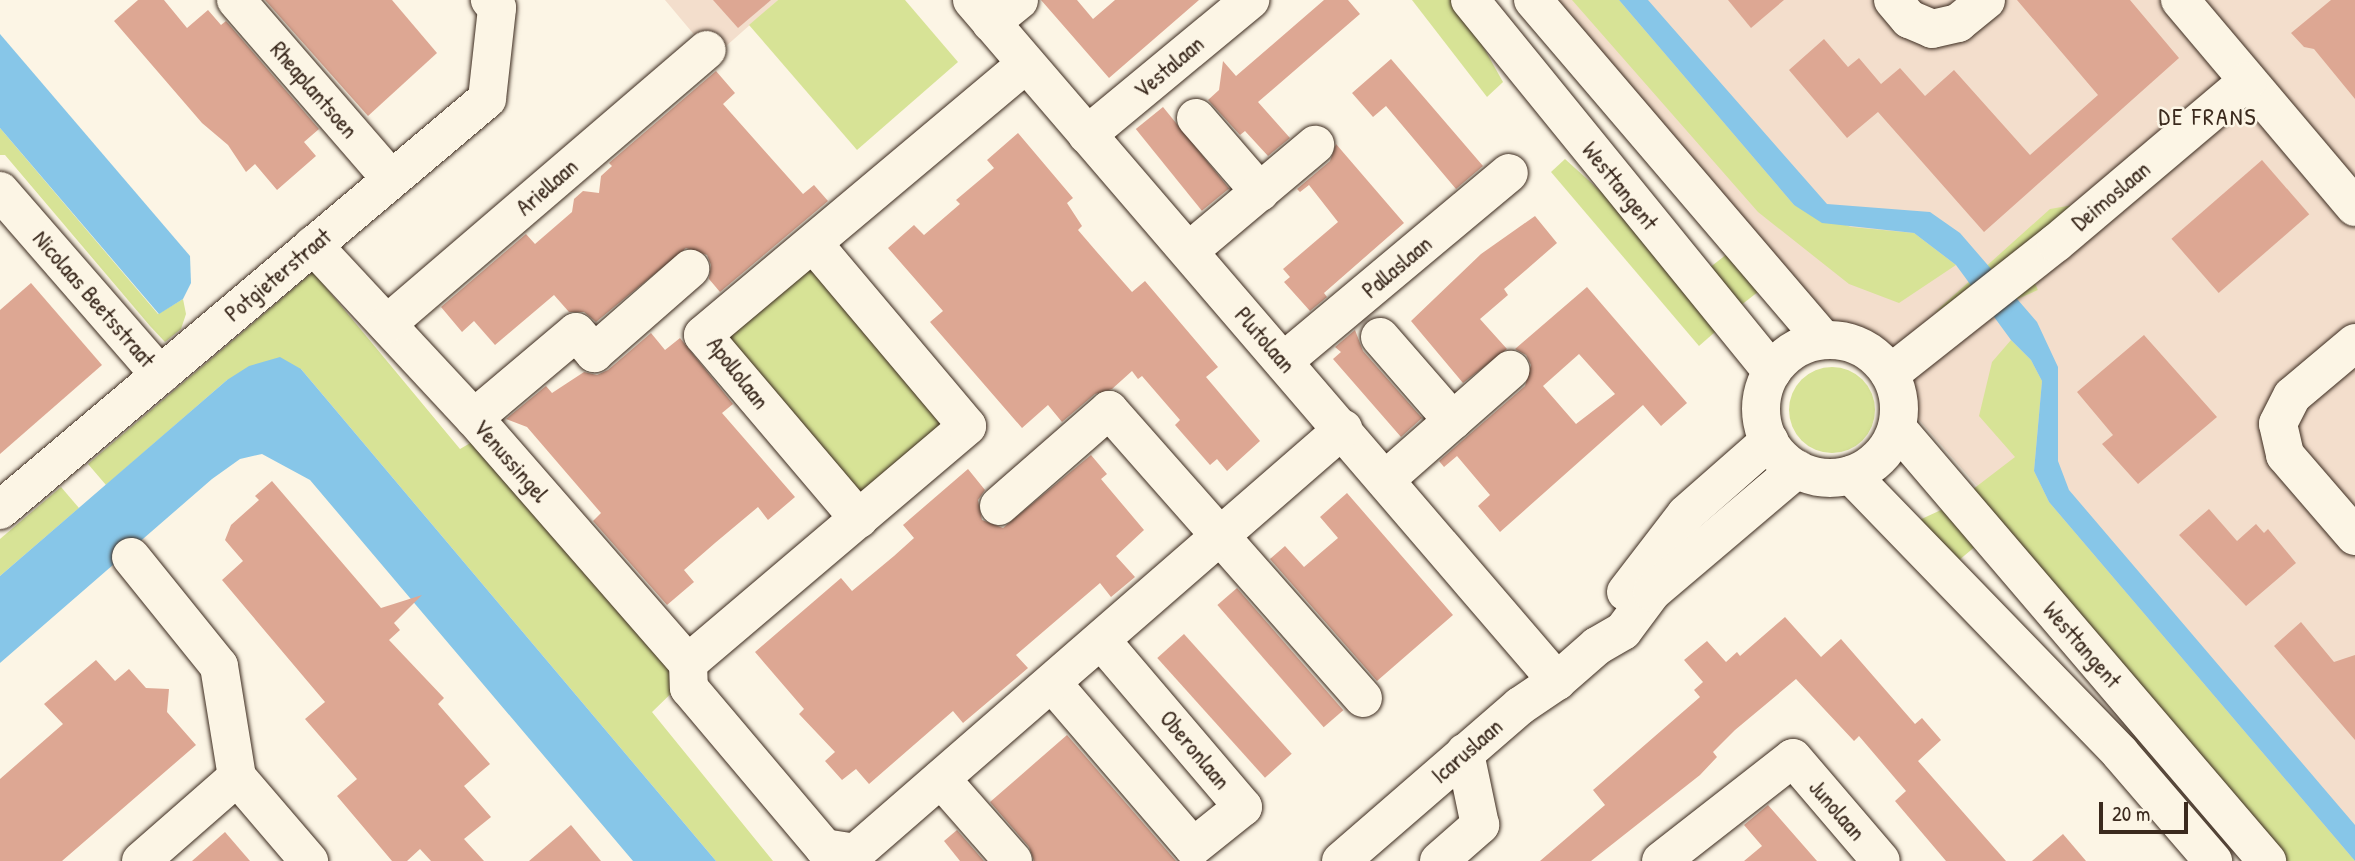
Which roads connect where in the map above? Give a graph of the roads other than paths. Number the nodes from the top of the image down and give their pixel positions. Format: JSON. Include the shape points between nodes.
{"nodes":[{"id":1,"x":236,"y":0,"type":"edge"},
{"id":2,"x":1250,"y":0,"type":"edge"},
{"id":3,"x":1470,"y":0,"type":"edge"},
{"id":4,"x":1533,"y":0,"type":"edge"},
{"id":5,"x":1893,"y":0,"type":"edge"},
{"id":6,"x":1986,"y":0,"type":"edge"},
{"id":7,"x":2180,"y":0,"type":"edge"},
{"id":8,"x":494,"y":4,"type":"edge"},
{"id":9,"x":994,"y":8,"type":"edge"},
{"id":10,"x":707,"y":50,"type":"dead end"},
{"id":11,"x":1026,"y":64,"type":"junction"},
{"id":12,"x":2248,"y":81,"type":"junction"},
{"id":13,"x":1196,"y":118,"type":"dead end"},
{"id":14,"x":1087,"y":135,"type":"junction"},
{"id":15,"x":1315,"y":145,"type":"dead end"},
{"id":16,"x":1509,"y":173,"type":"dead end"},
{"id":17,"x":391,"y":179,"type":"junction"},
{"id":18,"x":0,"y":191,"type":"edge"},
{"id":19,"x":1260,"y":192,"type":"junction"},
{"id":20,"x":2355,"y":207,"type":"edge"},
{"id":21,"x":814,"y":244,"type":"junction"},
{"id":22,"x":313,"y":245,"type":"junction"},
{"id":23,"x":1189,"y":251,"type":"junction"},
{"id":24,"x":690,"y":269,"type":"dead end"},
{"id":25,"x":387,"y":324,"type":"junction"},
{"id":26,"x":1380,"y":337,"type":"dead end"},
{"id":27,"x":1823,"y":340,"type":"junction"},
{"id":28,"x":2355,"y":343,"type":"edge"},
{"id":29,"x":1284,"y":361,"type":"junction"},
{"id":30,"x":1510,"y":370,"type":"dead end"},
{"id":31,"x":1772,"y":372,"type":"junction"},
{"id":32,"x":1890,"y":374,"type":"junction"},
{"id":33,"x":160,"y":375,"type":"junction"},
{"id":34,"x":474,"y":418,"type":"junction"},
{"id":35,"x":1453,"y":421,"type":"junction"},
{"id":36,"x":1897,"y":428,"type":"junction"},
{"id":37,"x":1343,"y":429,"type":"junction"},
{"id":38,"x":1769,"y":441,"type":"junction"},
{"id":39,"x":1797,"y":469,"type":"junction"},
{"id":40,"x":1851,"y":475,"type":"junction"},
{"id":41,"x":1385,"y":480,"type":"junction"},
{"id":42,"x":999,"y":506,"type":"dead end"},
{"id":43,"x":0,"y":510,"type":"edge"},
{"id":44,"x":859,"y":519,"type":"junction"},
{"id":45,"x":1220,"y":536,"type":"junction"},
{"id":46,"x":2355,"y":536,"type":"edge"},
{"id":47,"x":131,"y":557,"type":"dead end"},
{"id":48,"x":1101,"y":640,"type":"junction"},
{"id":49,"x":1597,"y":646,"type":"junction"},
{"id":50,"x":688,"y":676,"type":"junction"},
{"id":51,"x":1557,"y":681,"type":"junction"},
{"id":52,"x":1052,"y":682,"type":"junction"},
{"id":53,"x":1363,"y":698,"type":"dead end"},
{"id":54,"x":1465,"y":753,"type":"junction"},
{"id":55,"x":237,"y":777,"type":"junction"},
{"id":56,"x":942,"y":779,"type":"junction"},
{"id":57,"x":851,"y":857,"type":"edge"},
{"id":58,"x":141,"y":861,"type":"edge"},
{"id":59,"x":309,"y":861,"type":"edge"},
{"id":60,"x":1013,"y":861,"type":"edge"},
{"id":61,"x":1341,"y":861,"type":"edge"},
{"id":62,"x":1439,"y":861,"type":"edge"},
{"id":63,"x":1661,"y":861,"type":"edge"},
{"id":64,"x":1881,"y":861,"type":"edge"},
{"id":65,"x":2213,"y":861,"type":"edge"},
{"id":66,"x":2267,"y":861,"type":"edge"}],
"edges":[{"from":1,"to":17,"type":"street","name":"Rheaplantsoen"},
{"from":2,"to":14,"type":"street","name":"Vestalaan"},
{"from":3,"to":31,"type":"street","name":"Westtangent"},
{"from":4,"to":27,"type":"street"},
{"from":5,"to":6,"type":"street","via":[[1909,19],[1933,29],[1958,23]]},
{"from":7,"to":12,"type":"street"},
{"from":8,"to":17,"type":"street","name":"Potgieterstraat","via":[[487,99]]},
{"from":9,"to":11,"type":"street","name":"Plutolaan"},
{"from":10,"to":25,"type":"street","name":"Ariellaan"},
{"from":11,"to":14,"type":"street","name":"Plutolaan"},
{"from":11,"to":21,"type":"street","name":"Apollolaan"},
{"from":12,"to":20,"type":"street"},
{"from":12,"to":32,"type":"street","name":"Deimoslaan","via":[[2012,279]]},
{"from":13,"to":19,"type":"street"},
{"from":14,"to":23,"type":"street","name":"Plutolaan"},
{"from":15,"to":19,"type":"street"},
{"from":16,"to":29,"type":"street","name":"Pallaslaan"},
{"from":17,"to":22,"type":"street","name":"Potgieterstraat"},
{"from":18,"to":33,"type":"street","name":"Nicolaas Beetsstraat"},
{"from":19,"to":23,"type":"street"},
{"from":21,"to":44,"type":"street","via":[[967,426]]},
{"from":21,"to":44,"type":"street","name":"Apollolaan","via":[[703,335]]},
{"from":22,"to":25,"type":"street","name":"Venussingel"},
{"from":22,"to":33,"type":"street","name":"Potgieterstraat"},
{"from":23,"to":29,"type":"street","name":"Plutolaan"},
{"from":24,"to":34,"type":"street","via":[[594,353],[576,332]]},
{"from":25,"to":34,"type":"street","name":"Venussingel"},
{"from":26,"to":35,"type":"street"},
{"from":27,"to":31,"type":"street","via":[[1794,350]]},
{"from":27,"to":32,"type":"street","via":[[1861,347]]},
{"from":28,"to":46,"type":"street","via":[[2292,396],[2278,424],[2285,456]]},
{"from":29,"to":37,"type":"street","name":"Plutolaan"},
{"from":30,"to":35,"type":"street"},
{"from":31,"to":38,"type":"street","via":[[1761,406]]},
{"from":32,"to":36,"type":"street","via":[[1897,391]]},
{"from":33,"to":43,"type":"street","name":"Potgieterstraat"},
{"from":34,"to":50,"type":"street","name":"Venussingel"},
{"from":35,"to":41,"type":"street"},
{"from":36,"to":40,"type":"street","via":[[1884,452]]},
{"from":36,"to":66,"type":"street","name":"Westtangent"},
{"from":37,"to":41,"type":"street","name":"Plutolaan"},
{"from":37,"to":45,"type":"street"},
{"from":38,"to":39,"type":"street"},
{"from":38,"to":49,"type":"street","name":"Icaruslaan","via":[[1686,514],[1607,615]]},
{"from":39,"to":40,"type":"street","via":[[1824,478]]},
{"from":39,"to":49,"type":"street","name":"Icaruslaan","via":[[1652,592],[1623,631]]},
{"from":40,"to":65,"type":"street","name":"Westtangent","via":[[2120,753]]},
{"from":41,"to":51,"type":"street","name":"Plutolaan"},
{"from":42,"to":45,"type":"street","via":[[1109,410]]},
{"from":44,"to":50,"type":"street"},
{"from":45,"to":48,"type":"street"},
{"from":45,"to":53,"type":"street"},
{"from":47,"to":55,"type":"street","via":[[219,666]]},
{"from":48,"to":52,"type":"street"},
{"from":48,"to":52,"type":"street","name":"Oberonlaan","via":[[1243,807],[1193,847]]},
{"from":49,"to":51,"type":"street","name":"Icaruslaan"},
{"from":50,"to":57,"type":"street","name":"Venussingel","via":[[824,848]]},
{"from":51,"to":54,"type":"street","name":"Icaruslaan"},
{"from":52,"to":56,"type":"street"},
{"from":54,"to":61,"type":"street","name":"Icaruslaan"},
{"from":54,"to":62,"type":"street","via":[[1480,825]]},
{"from":55,"to":58,"type":"street"},
{"from":55,"to":59,"type":"street"},
{"from":56,"to":57,"type":"street"},
{"from":56,"to":60,"type":"street"},
{"from":63,"to":64,"type":"street","name":"Junolaan","via":[[1793,758]]}]}
